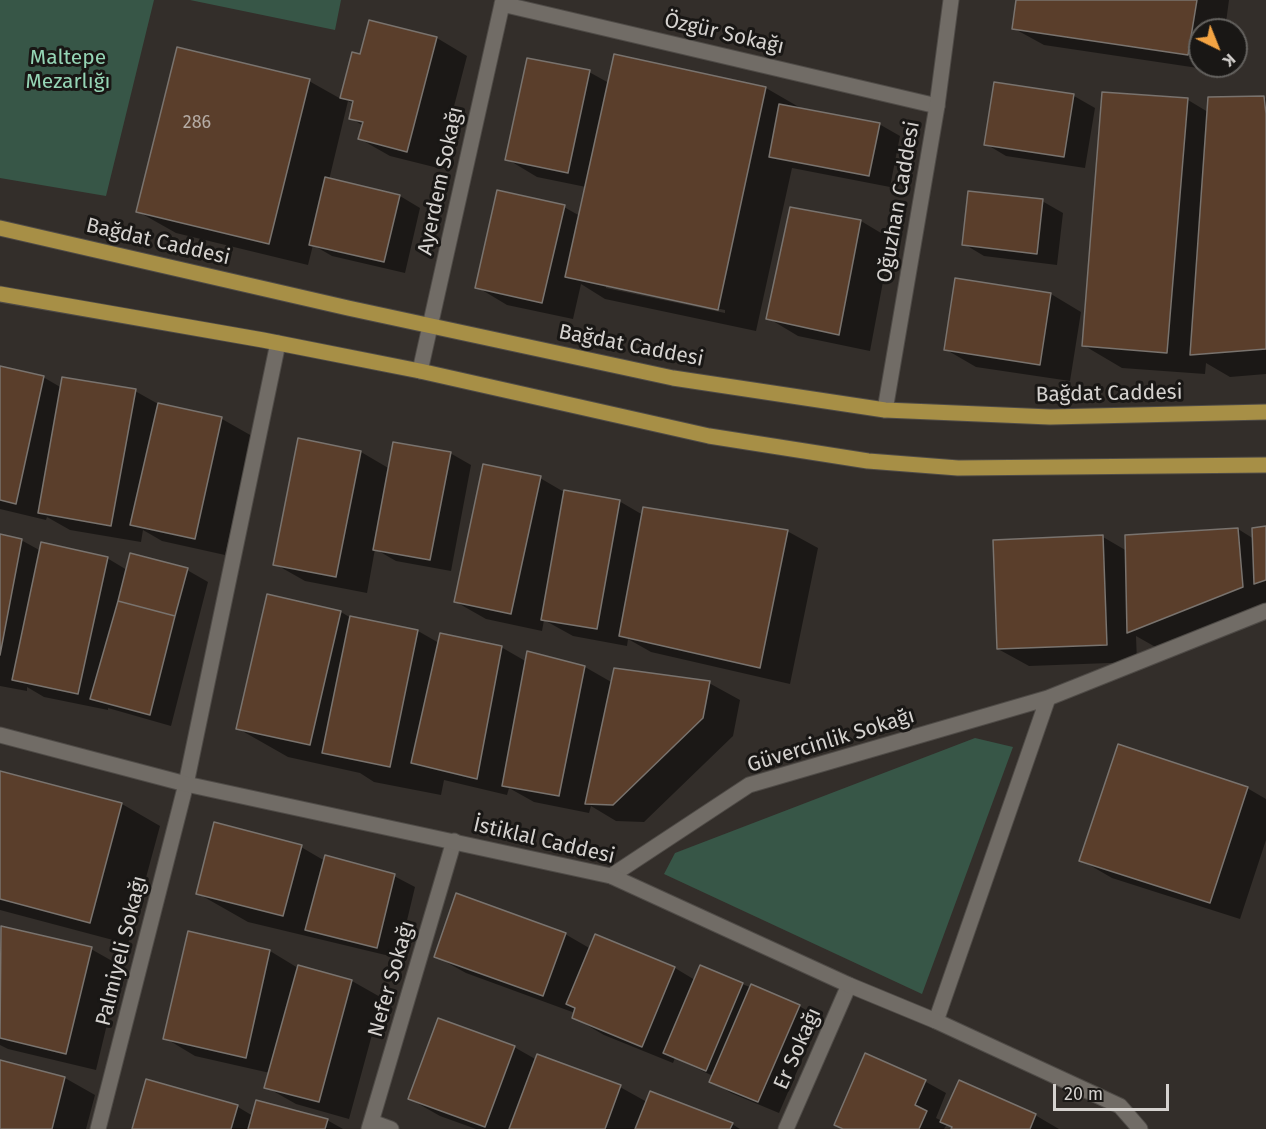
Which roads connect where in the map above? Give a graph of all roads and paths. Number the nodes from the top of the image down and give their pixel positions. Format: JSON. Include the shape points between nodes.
{"nodes":[{"id":1,"x":951,"y":0,"type":"edge"},
{"id":2,"x":503,"y":2,"type":"edge"},
{"id":3,"x":937,"y":106,"type":"junction"},
{"id":4,"x":0,"y":228,"type":"edge"},
{"id":5,"x":0,"y":294,"type":"edge"},
{"id":6,"x":431,"y":326,"type":"junction"},
{"id":7,"x":278,"y":343,"type":"junction"},
{"id":8,"x":420,"y":371,"type":"junction"},
{"id":9,"x":885,"y":410,"type":"junction"},
{"id":10,"x":1266,"y":412,"type":"edge"},
{"id":11,"x":1266,"y":465,"type":"edge"},
{"id":12,"x":1266,"y":611,"type":"edge"},
{"id":13,"x":1048,"y":698,"type":"junction"},
{"id":14,"x":0,"y":735,"type":"edge"},
{"id":15,"x":186,"y":784,"type":"junction"},
{"id":16,"x":454,"y":841,"type":"junction"},
{"id":17,"x":611,"y":876,"type":"junction"},
{"id":18,"x":849,"y":986,"type":"junction"},
{"id":19,"x":936,"y":1021,"type":"junction"},
{"id":20,"x":370,"y":1125,"type":"edge"},
{"id":21,"x":98,"y":1129,"type":"edge"},
{"id":22,"x":391,"y":1129,"type":"edge"},
{"id":23,"x":786,"y":1129,"type":"edge"},
{"id":24,"x":1140,"y":1129,"type":"edge"}],
"edges":[{"from":1,"to":3,"type":"street","name":"Oğuzhan Caddesi"},
{"from":2,"to":3,"type":"street","name":"Özgür Sokağı"},
{"from":2,"to":6,"type":"street","name":"Ayerdem Sokağı"},
{"from":3,"to":9,"type":"street","name":"Oğuzhan Caddesi"},
{"from":4,"to":6,"type":"main road","name":"Bağdat Caddesi"},
{"from":5,"to":7,"type":"main road"},
{"from":6,"to":8,"type":"street","name":"Ayerdem Sokağı"},
{"from":6,"to":9,"type":"main road","name":"Bağdat Caddesi","via":[[674,378]]},
{"from":7,"to":8,"type":"main road"},
{"from":7,"to":15,"type":"street","name":"Palmiyeli Sokağı"},
{"from":8,"to":11,"type":"main road","via":[[709,436],[868,461],[958,468]]},
{"from":9,"to":10,"type":"main road","name":"Bağdat Caddesi","via":[[1050,417]]},
{"from":12,"to":13,"type":"street","name":"Güvercinlik Sokağı"},
{"from":13,"to":17,"type":"street","name":"Güvercinlik Sokağı","via":[[749,785]]},
{"from":13,"to":19,"type":"street"},
{"from":14,"to":15,"type":"street","name":"İstiklal Caddesi"},
{"from":15,"to":16,"type":"street","name":"İstiklal Caddesi"},
{"from":15,"to":21,"type":"street","name":"Palmiyeli Sokağı"},
{"from":16,"to":17,"type":"street","name":"İstiklal Caddesi"},
{"from":16,"to":20,"type":"street","name":"Nefer Sokağı"},
{"from":17,"to":18,"type":"street","name":"İstiklal Caddesi"},
{"from":18,"to":19,"type":"street","name":"İstiklal Caddesi"},
{"from":18,"to":23,"type":"street","name":"Er Sokağı"},
{"from":19,"to":24,"type":"street","name":"İstiklal Caddesi","via":[[1120,1106]]},
{"from":20,"to":22,"type":"street"}]}
